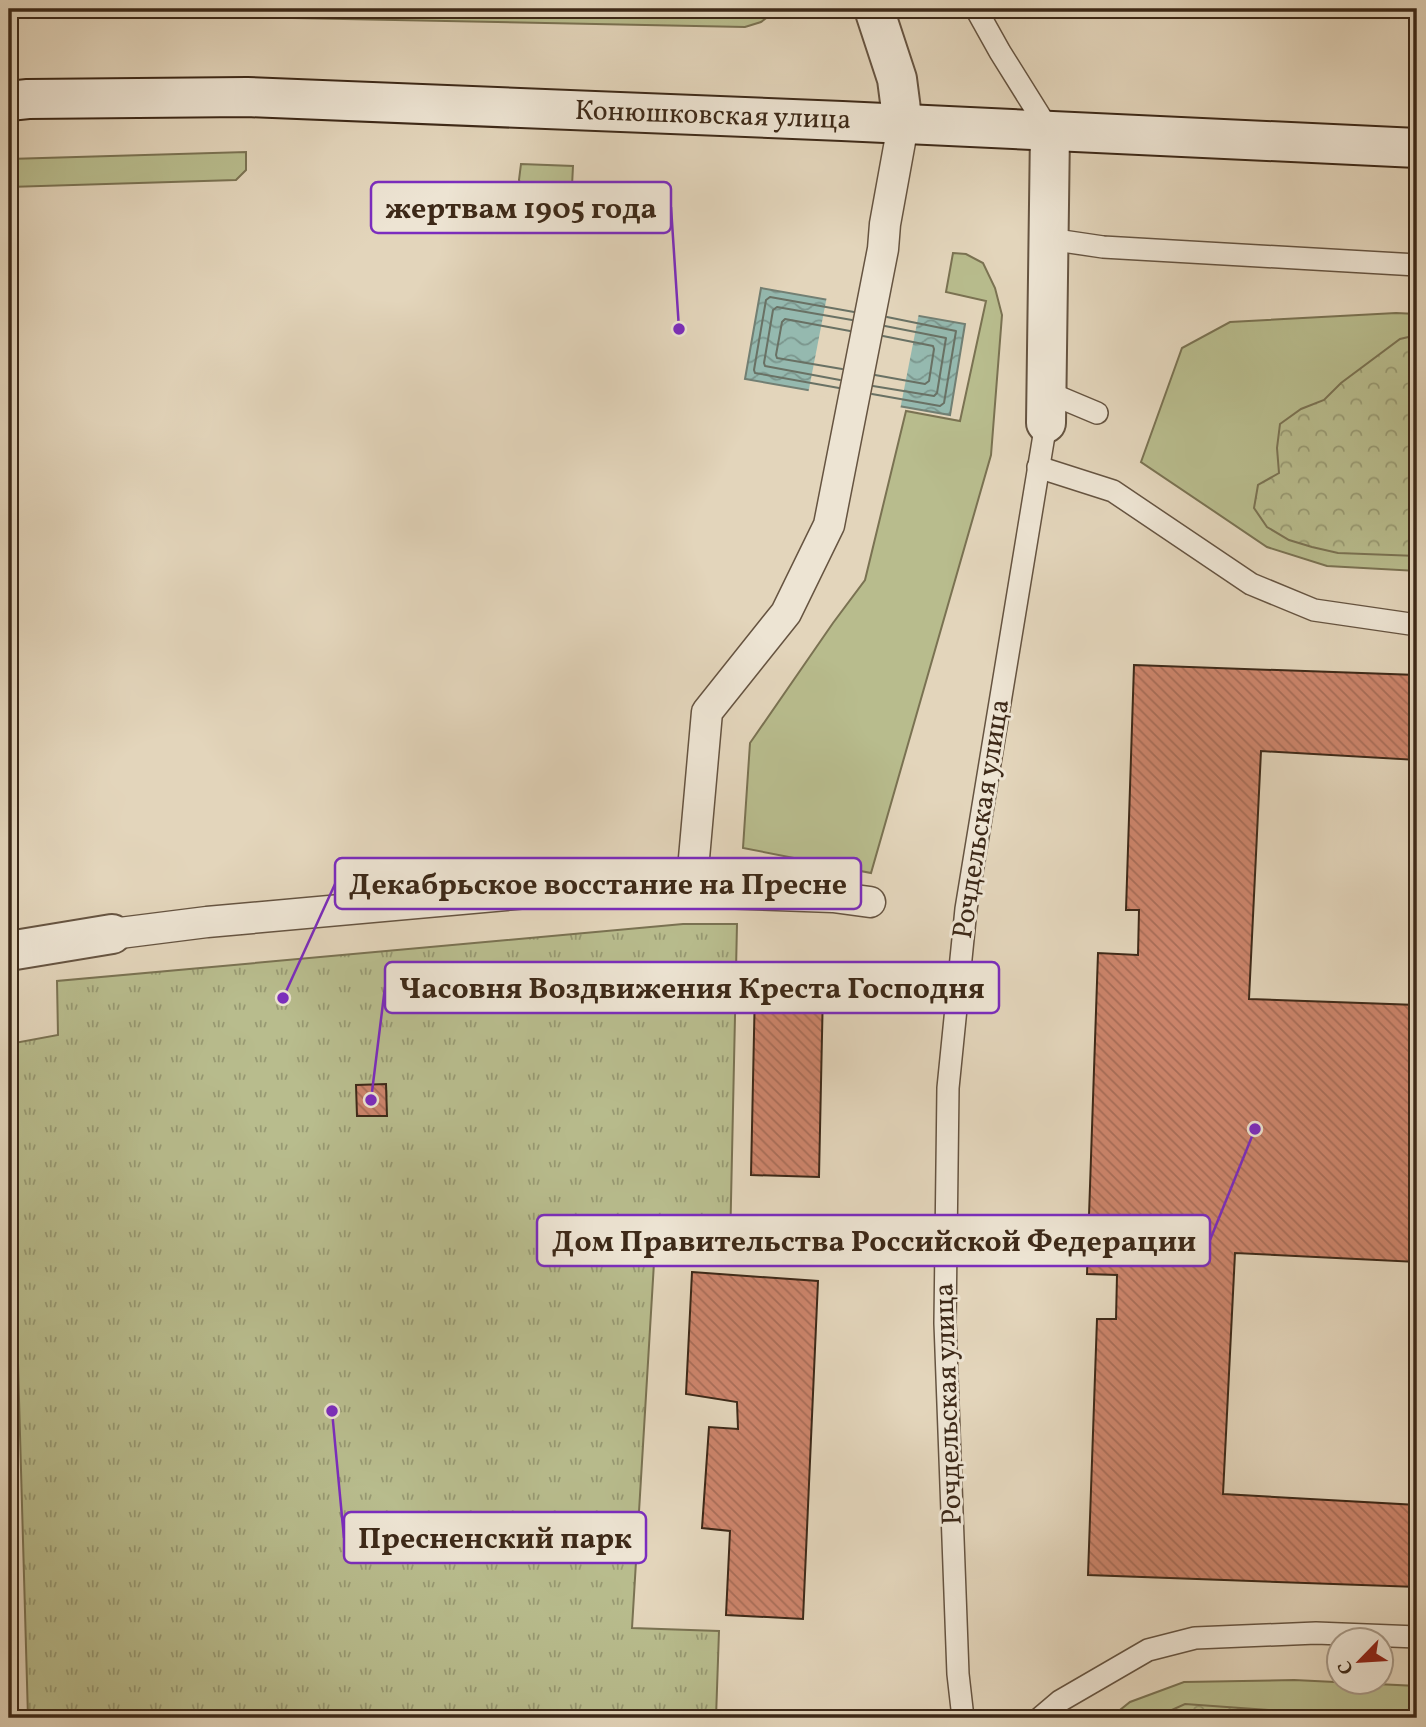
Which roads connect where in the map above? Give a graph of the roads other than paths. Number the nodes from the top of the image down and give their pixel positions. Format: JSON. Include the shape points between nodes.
{"nodes":[{"id":1,"x":874,"y":9,"type":"edge"},
{"id":2,"x":976,"y":9,"type":"edge"},
{"id":3,"x":9,"y":101,"type":"edge"},
{"id":4,"x":903,"y":125,"type":"junction"},
{"id":5,"x":1050,"y":132,"type":"junction"},
{"id":6,"x":1417,"y":148,"type":"edge"},
{"id":7,"x":1049,"y":239,"type":"junction"},
{"id":8,"x":1417,"y":265,"type":"edge"},
{"id":9,"x":1047,"y":408,"type":"junction"},
{"id":10,"x":1097,"y":413,"type":"dead end"},
{"id":11,"x":1038,"y":467,"type":"junction"},
{"id":12,"x":1417,"y":625,"type":"edge"},
{"id":13,"x":691,"y":892,"type":"junction"},
{"id":14,"x":870,"y":902,"type":"dead end"},
{"id":15,"x":112,"y":934,"type":"joint"},
{"id":16,"x":9,"y":951,"type":"edge"},
{"id":17,"x":1417,"y":1637,"type":"edge"},
{"id":18,"x":963,"y":1718,"type":"edge"},
{"id":19,"x":1040,"y":1718,"type":"edge"}],
"edges":[{"from":1,"to":4,"type":"main road","via":[[897,79]]},
{"from":2,"to":5,"type":"lane"},
{"from":3,"to":4,"type":"main road","name":"Конюшковская улица","via":[[247,97]]},
{"from":4,"to":5,"type":"main road","name":"Конюшковская улица"},
{"from":4,"to":13,"type":"street","via":[[829,525],[786,613],[707,712]]},
{"from":5,"to":6,"type":"main road","name":"Конюшковская улица"},
{"from":5,"to":7,"type":"main road","name":"Рочдельская улица"},
{"from":7,"to":8,"type":"lane","via":[[1103,247]]},
{"from":7,"to":9,"type":"main road","name":"Рочдельская улица"},
{"from":9,"to":10,"type":"lane"},
{"from":9,"to":11,"type":"lane","name":"Рочдельская улица"},
{"from":11,"to":12,"type":"lane","via":[[1113,491],[1251,584],[1314,610]]},
{"from":11,"to":18,"type":"lane","name":"Рочдельская улица","via":[[966,909],[948,1088],[945,1323]]},
{"from":13,"to":14,"type":"street"},
{"from":13,"to":15,"type":"street","via":[[561,890]]},
{"from":15,"to":16,"type":"main road"},
{"from":17,"to":19,"type":"lane","via":[[1316,1633],[1195,1638],[1147,1650],[1060,1701]]}]}
